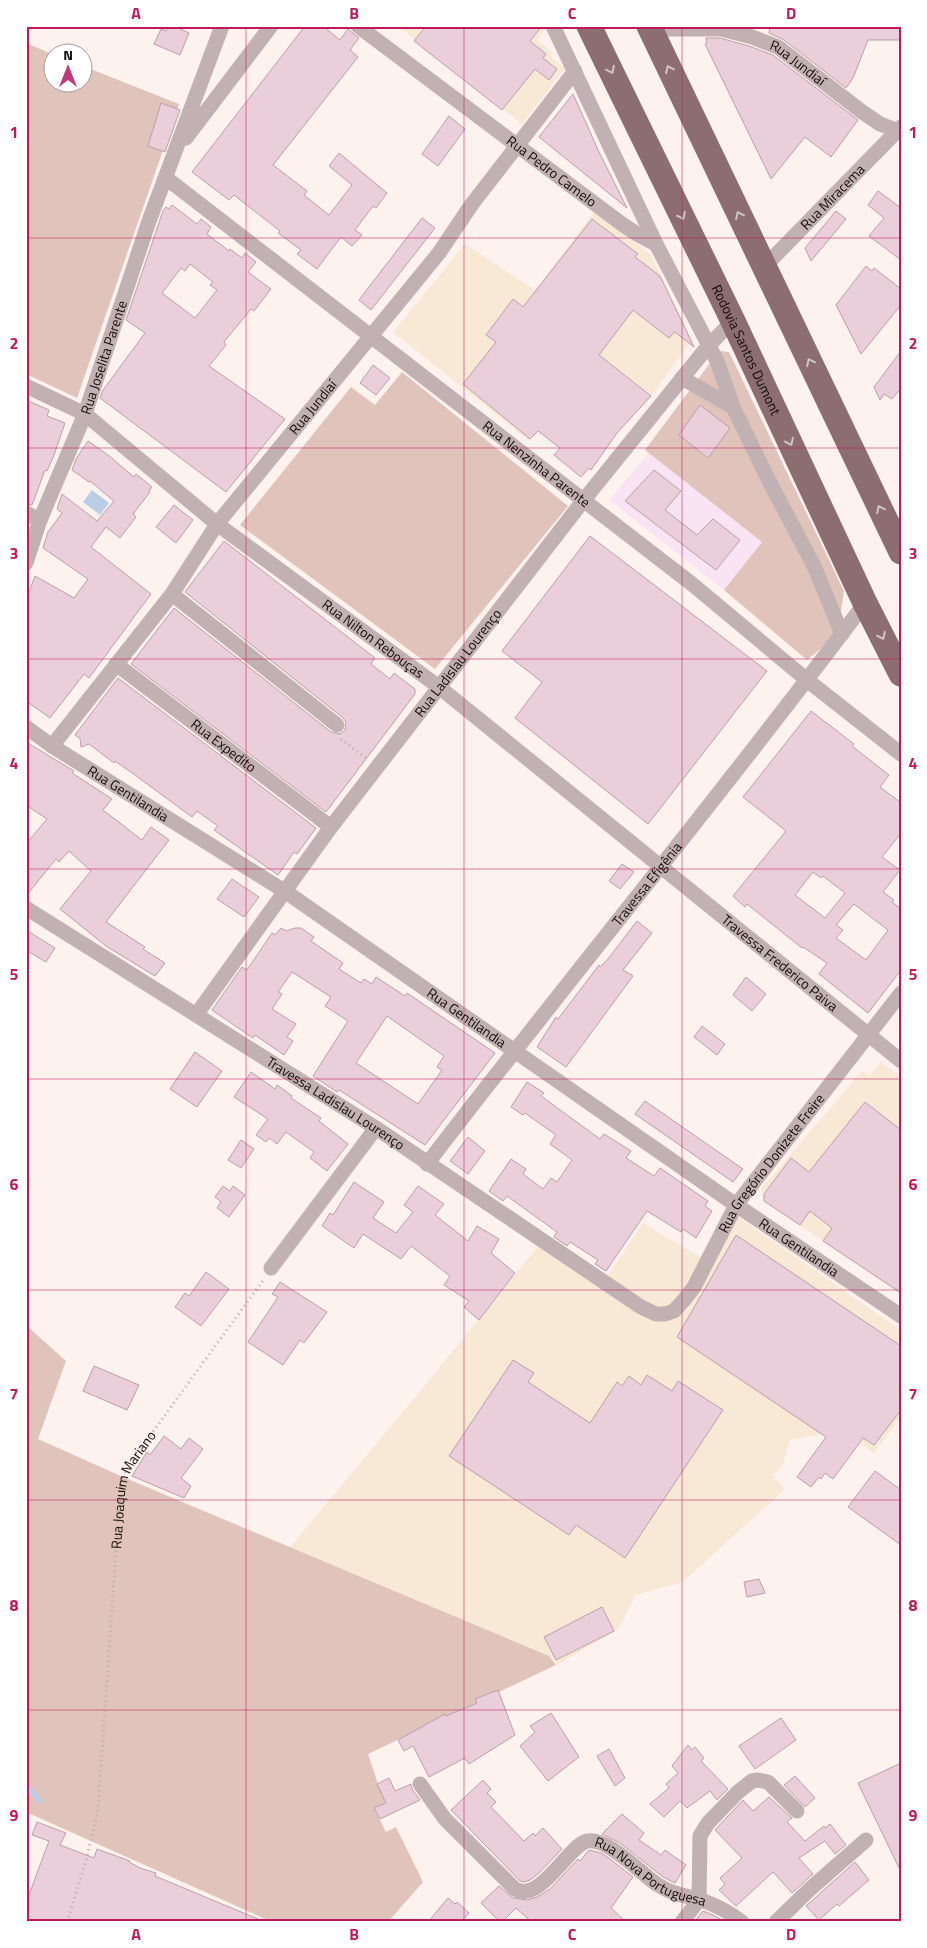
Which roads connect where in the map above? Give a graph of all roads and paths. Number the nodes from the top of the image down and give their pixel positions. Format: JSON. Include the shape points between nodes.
{"nodes":[{"id":1,"x":222,"y":26,"type":"edge"},
{"id":2,"x":271,"y":26,"type":"edge"},
{"id":3,"x":358,"y":26,"type":"edge"},
{"id":4,"x":553,"y":26,"type":"edge"},
{"id":5,"x":589,"y":26,"type":"edge"},
{"id":6,"x":649,"y":27,"type":"edge"},
{"id":7,"x":575,"y":71,"type":"junction"},
{"id":8,"x":899,"y":130,"type":"edge"},
{"id":9,"x":517,"y":144,"type":"junction"},
{"id":10,"x":176,"y":150,"type":"junction"},
{"id":11,"x":166,"y":178,"type":"junction"},
{"id":12,"x":656,"y":244,"type":"junction"},
{"id":13,"x":764,"y":267,"type":"junction"},
{"id":14,"x":733,"y":320,"type":"junction"},
{"id":15,"x":373,"y":336,"type":"junction"},
{"id":16,"x":709,"y":345,"type":"junction"},
{"id":17,"x":682,"y":378,"type":"junction"},
{"id":18,"x":26,"y":386,"type":"edge"},
{"id":19,"x":733,"y":407,"type":"junction"},
{"id":20,"x":85,"y":414,"type":"junction"},
{"id":21,"x":583,"y":501,"type":"junction"},
{"id":22,"x":26,"y":513,"type":"edge"},
{"id":23,"x":40,"y":520,"type":"junction"},
{"id":24,"x":217,"y":524,"type":"junction"},
{"id":25,"x":901,"y":552,"type":"edge"},
{"id":26,"x":26,"y":563,"type":"edge"},
{"id":27,"x":172,"y":594,"type":"junction"},
{"id":28,"x":865,"y":602,"type":"junction"},
{"id":29,"x":842,"y":634,"type":"junction"},
{"id":30,"x":116,"y":664,"type":"junction"},
{"id":31,"x":901,"y":674,"type":"edge"},
{"id":32,"x":806,"y":680,"type":"junction"},
{"id":33,"x":440,"y":687,"type":"junction"},
{"id":34,"x":26,"y":727,"type":"edge"},
{"id":35,"x":336,"y":730,"type":"joint"},
{"id":36,"x":52,"y":746,"type":"junction"},
{"id":37,"x":901,"y":754,"type":"edge"},
{"id":38,"x":378,"y":768,"type":"junction"},
{"id":39,"x":331,"y":827,"type":"junction"},
{"id":40,"x":660,"y":865,"type":"junction"},
{"id":41,"x":286,"y":892,"type":"junction"},
{"id":42,"x":26,"y":908,"type":"edge"},
{"id":43,"x":901,"y":993,"type":"edge"},
{"id":44,"x":196,"y":1016,"type":"junction"},
{"id":45,"x":867,"y":1034,"type":"junction"},
{"id":46,"x":514,"y":1051,"type":"junction"},
{"id":47,"x":901,"y":1061,"type":"edge"},
{"id":48,"x":376,"y":1128,"type":"junction"},
{"id":49,"x":427,"y":1164,"type":"junction"},
{"id":50,"x":736,"y":1205,"type":"junction"},
{"id":51,"x":271,"y":1268,"type":"joint"},
{"id":52,"x":641,"y":1307,"type":"joint"},
{"id":53,"x":901,"y":1316,"type":"edge"},
{"id":54,"x":420,"y":1784,"type":"dead end"},
{"id":55,"x":797,"y":1811,"type":"dead end"},
{"id":56,"x":866,"y":1840,"type":"dead end"},
{"id":57,"x":699,"y":1900,"type":"junction"},
{"id":58,"x":67,"y":1922,"type":"edge"},
{"id":59,"x":682,"y":1922,"type":"edge"},
{"id":60,"x":742,"y":1922,"type":"edge"},
{"id":61,"x":776,"y":1922,"type":"edge"}],
"edges":[{"from":1,"to":10,"type":"street","name":"Rua Joselita Parente"},
{"from":2,"to":10,"type":"street","name":"Rua Joselita Parente"},
{"from":3,"to":9,"type":"street","name":"Rua Pedro Camelo"},
{"from":4,"to":7,"type":"street"},
{"from":5,"to":14,"type":"highway","name":"Rodovia Santos Dumont","one_way":true},
{"from":6,"to":8,"type":"street","name":"Rua Jundiaí","via":[[721,29],[778,47],[861,111],[880,124]]},
{"from":13,"to":6,"type":"highway","one_way":true},
{"from":7,"to":9,"type":"street","name":"Rua Jundiaí"},
{"from":7,"to":12,"type":"street"},
{"from":8,"to":13,"type":"street","name":"Rua Miracema"},
{"from":9,"to":12,"type":"street","name":"Rua Pedro Camelo","via":[[622,224]]},
{"from":9,"to":15,"type":"street","name":"Rua Jundiaí","via":[[439,253]]},
{"from":10,"to":11,"type":"street","name":"Rua Joselita Parente"},
{"from":11,"to":15,"type":"street","name":"Rua Nenzinha Parente"},
{"from":11,"to":20,"type":"street","name":"Rua Joselita Parente"},
{"from":12,"to":16,"type":"street"},
{"from":25,"to":13,"type":"highway","one_way":true},
{"from":14,"to":16,"type":"street","name":"Rua Ladislau Lourenço"},
{"from":14,"to":28,"type":"highway","name":"Rodovia Santos Dumont","one_way":true},
{"from":15,"to":21,"type":"street","name":"Rua Nenzinha Parente"},
{"from":15,"to":24,"type":"street","name":"Rua Jundiaí"},
{"from":16,"to":17,"type":"street","name":"Rua Ladislau Lourenço"},
{"from":16,"to":19,"type":"street"},
{"from":17,"to":19,"type":"street"},
{"from":17,"to":21,"type":"street","name":"Rua Ladislau Lourenço"},
{"from":18,"to":20,"type":"street","name":"Rua Nilton Rebouças"},
{"from":19,"to":29,"type":"street","via":[[814,566]]},
{"from":20,"to":23,"type":"street","name":"Rua Joselita Parente"},
{"from":20,"to":24,"type":"street","name":"Rua Nilton Rebouças"},
{"from":21,"to":32,"type":"street","name":"Rua Nenzinha Parente","via":[[692,584]]},
{"from":21,"to":33,"type":"street","name":"Rua Ladislau Lourenço"},
{"from":22,"to":23,"type":"street"},
{"from":23,"to":26,"type":"street","name":"Rua Joselita Parente"},
{"from":24,"to":27,"type":"street","name":"Rua Jundiaí"},
{"from":24,"to":33,"type":"street","name":"Rua Nilton Rebouças"},
{"from":27,"to":30,"type":"street","name":"Rua Jundiaí"},
{"from":27,"to":35,"type":"street"},
{"from":28,"to":29,"type":"street","name":"Travessa Efigênia"},
{"from":28,"to":31,"type":"highway","name":"Rodovia Santos Dumont","one_way":true},
{"from":29,"to":32,"type":"street","name":"Travessa Efigênia"},
{"from":30,"to":36,"type":"street","name":"Rua Jundiaí"},
{"from":30,"to":39,"type":"street","name":"Rua Expedito"},
{"from":32,"to":37,"type":"street","name":"Rua Nenzinha Parente"},
{"from":32,"to":40,"type":"street","name":"Travessa Efigênia"},
{"from":33,"to":38,"type":"street","name":"Rua Ladislau Lourenço"},
{"from":33,"to":40,"type":"street","name":"Rua Nilton Rebouças"},
{"from":34,"to":36,"type":"street","name":"Rua Gentilandia"},
{"from":35,"to":38,"type":"path"},
{"from":36,"to":41,"type":"street","name":"Rua Gentilandia"},
{"from":38,"to":39,"type":"street","name":"Rua Ladislau Lourenço"},
{"from":39,"to":41,"type":"street","name":"Rua Ladislau Lourenço"},
{"from":40,"to":45,"type":"street","name":"Travessa Frederico Paiva"},
{"from":40,"to":46,"type":"street","name":"Travessa Efigênia"},
{"from":41,"to":44,"type":"street","name":"Rua Ladislau Lourenço"},
{"from":41,"to":46,"type":"street","name":"Rua Gentilandia"},
{"from":42,"to":44,"type":"street","name":"Travessa Ladislau Lourenço"},
{"from":43,"to":45,"type":"street","name":"Rua Gregório Donizete Freire"},
{"from":44,"to":48,"type":"street","name":"Travessa Ladislau Lourenço"},
{"from":45,"to":47,"type":"street","name":"Travessa Frederico Paiva"},
{"from":45,"to":50,"type":"street","name":"Rua Gregório Donizete Freire"},
{"from":46,"to":49,"type":"street","name":"Travessa Efigênia"},
{"from":46,"to":50,"type":"street","name":"Rua Gentilandia"},
{"from":48,"to":49,"type":"street","name":"Travessa Ladislau Lourenço"},
{"from":48,"to":51,"type":"street"},
{"from":49,"to":52,"type":"street","name":"Travessa Ladislau Lourenço"},
{"from":50,"to":52,"type":"street","name":"Rua Gregório Donizete Freire","via":[[694,1287],[674,1311],[656,1314]]},
{"from":50,"to":53,"type":"street","name":"Rua Gentilandia"},
{"from":51,"to":58,"type":"path","name":"Rua Joaquim Mariano","via":[[122,1477],[98,1809]]},
{"from":54,"to":57,"type":"street","name":"Rua Nova Portuguesa","via":[[444,1819],[520,1892],[527,1892],[542,1882],[588,1841],[600,1842],[659,1886]]},
{"from":55,"to":57,"type":"street","via":[[768,1782],[752,1781],[738,1792],[700,1836]]},
{"from":56,"to":61,"type":"street"},
{"from":57,"to":59,"type":"street"},
{"from":57,"to":60,"type":"street","name":"Rua Nova Portuguesa"}]}
